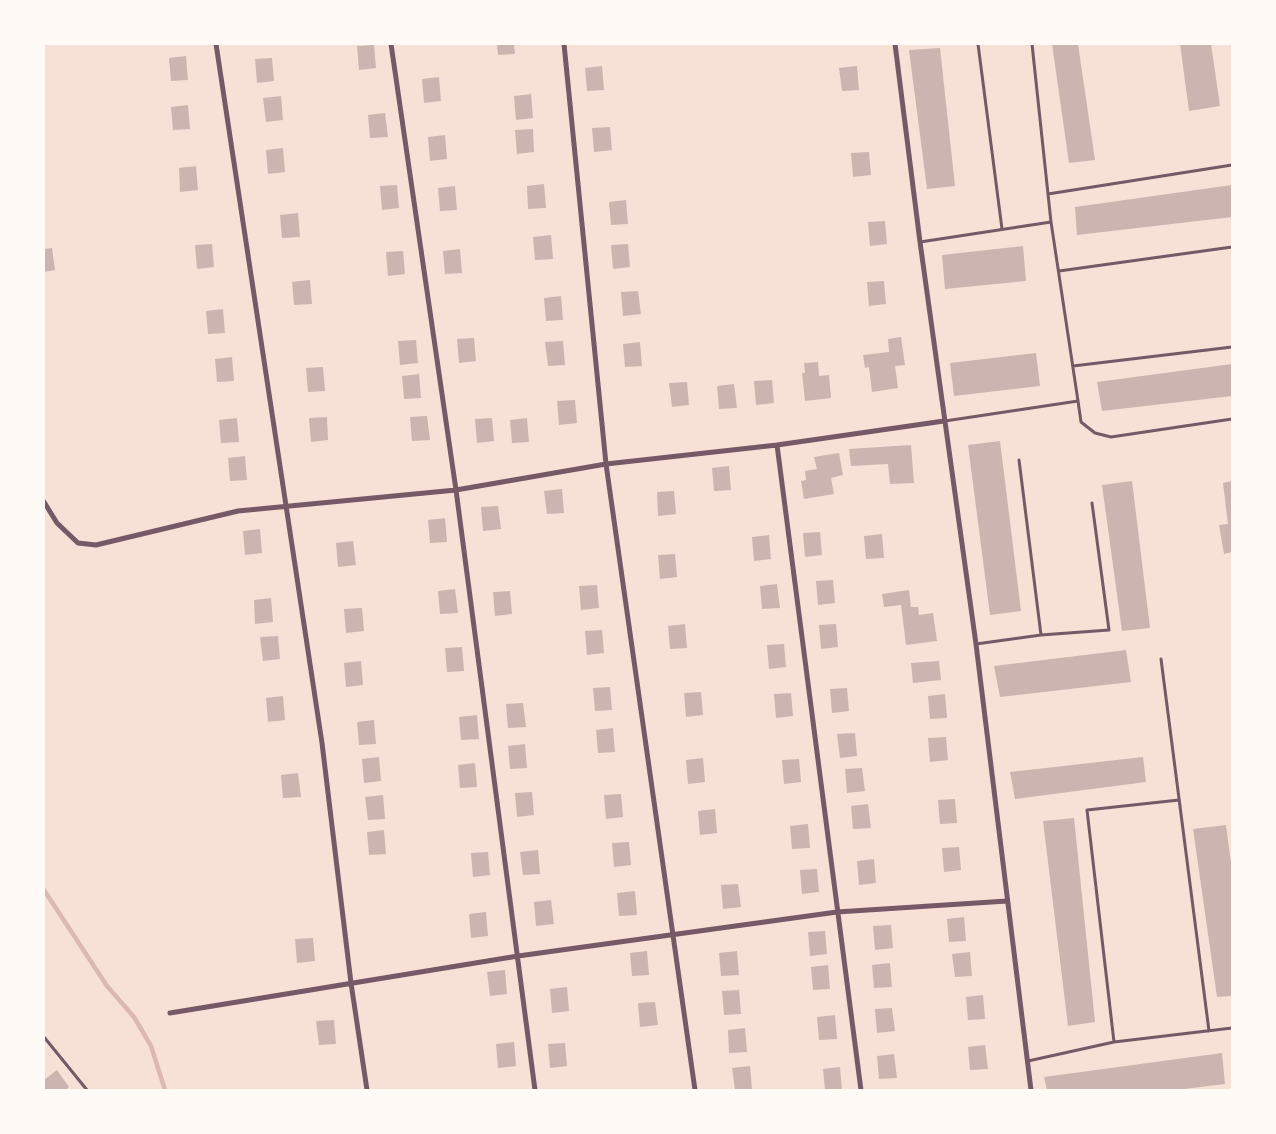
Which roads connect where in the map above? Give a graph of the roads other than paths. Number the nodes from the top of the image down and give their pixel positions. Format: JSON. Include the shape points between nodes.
{"nodes":[{"id":1,"x":216,"y":44,"type":"edge"},
{"id":2,"x":391,"y":44,"type":"edge"},
{"id":3,"x":564,"y":44,"type":"edge"},
{"id":4,"x":895,"y":44,"type":"edge"},
{"id":5,"x":978,"y":44,"type":"edge"},
{"id":6,"x":1032,"y":44,"type":"edge"},
{"id":7,"x":1232,"y":165,"type":"edge"},
{"id":8,"x":1048,"y":194,"type":"junction"},
{"id":9,"x":1051,"y":222,"type":"junction"},
{"id":10,"x":1002,"y":230,"type":"junction"},
{"id":11,"x":920,"y":242,"type":"junction"},
{"id":12,"x":1232,"y":248,"type":"edge"},
{"id":13,"x":1059,"y":270,"type":"junction"},
{"id":14,"x":1232,"y":347,"type":"edge"},
{"id":15,"x":1073,"y":366,"type":"junction"},
{"id":16,"x":1078,"y":401,"type":"junction"},
{"id":17,"x":1232,"y":420,"type":"edge"},
{"id":18,"x":944,"y":421,"type":"junction"},
{"id":19,"x":777,"y":445,"type":"junction"},
{"id":20,"x":1019,"y":460,"type":"dead end"},
{"id":21,"x":606,"y":464,"type":"junction"},
{"id":22,"x":456,"y":490,"type":"junction"},
{"id":23,"x":44,"y":502,"type":"edge"},
{"id":24,"x":1092,"y":503,"type":"dead end"},
{"id":25,"x":288,"y":507,"type":"junction"},
{"id":26,"x":1041,"y":635,"type":"junction"},
{"id":27,"x":976,"y":644,"type":"junction"},
{"id":28,"x":1161,"y":659,"type":"dead end"},
{"id":29,"x":1178,"y":800,"type":"junction"},
{"id":30,"x":1007,"y":901,"type":"junction"},
{"id":31,"x":837,"y":912,"type":"junction"},
{"id":32,"x":673,"y":934,"type":"junction"},
{"id":33,"x":518,"y":956,"type":"junction"},
{"id":34,"x":351,"y":983,"type":"junction"},
{"id":35,"x":170,"y":1013,"type":"dead end"},
{"id":36,"x":1232,"y":1028,"type":"edge"},
{"id":37,"x":1208,"y":1031,"type":"junction"},
{"id":38,"x":44,"y":1037,"type":"edge"},
{"id":39,"x":1114,"y":1042,"type":"junction"},
{"id":40,"x":1027,"y":1061,"type":"junction"},
{"id":41,"x":87,"y":1090,"type":"edge"},
{"id":42,"x":367,"y":1090,"type":"edge"},
{"id":43,"x":535,"y":1090,"type":"edge"},
{"id":44,"x":695,"y":1090,"type":"edge"},
{"id":45,"x":860,"y":1090,"type":"edge"},
{"id":46,"x":1031,"y":1090,"type":"edge"}],
"edges":[{"from":1,"to":25,"type":"street"},
{"from":2,"to":22,"type":"street"},
{"from":3,"to":21,"type":"street"},
{"from":4,"to":11,"type":"street"},
{"from":5,"to":10,"type":"lane"},
{"from":6,"to":8,"type":"lane"},
{"from":7,"to":8,"type":"lane"},
{"from":8,"to":9,"type":"lane"},
{"from":9,"to":10,"type":"lane"},
{"from":9,"to":13,"type":"lane"},
{"from":10,"to":11,"type":"lane"},
{"from":11,"to":18,"type":"street"},
{"from":12,"to":13,"type":"lane"},
{"from":13,"to":15,"type":"lane"},
{"from":14,"to":15,"type":"lane"},
{"from":15,"to":16,"type":"lane"},
{"from":16,"to":17,"type":"lane","via":[[1081,422],[1095,433],[1112,437]]},
{"from":16,"to":18,"type":"lane"},
{"from":18,"to":19,"type":"street"},
{"from":18,"to":27,"type":"street"},
{"from":19,"to":21,"type":"street"},
{"from":19,"to":31,"type":"street"},
{"from":20,"to":26,"type":"lane"},
{"from":21,"to":22,"type":"street"},
{"from":21,"to":32,"type":"street"},
{"from":22,"to":25,"type":"street"},
{"from":22,"to":33,"type":"street"},
{"from":23,"to":25,"type":"street","via":[[57,522],[78,543],[96,545],[238,511]]},
{"from":24,"to":26,"type":"lane","via":[[1110,630]]},
{"from":25,"to":34,"type":"street","via":[[322,743]]},
{"from":26,"to":27,"type":"lane"},
{"from":27,"to":30,"type":"street"},
{"from":28,"to":29,"type":"lane"},
{"from":29,"to":37,"type":"lane"},
{"from":29,"to":39,"type":"lane","via":[[1088,810]]},
{"from":30,"to":31,"type":"street"},
{"from":30,"to":40,"type":"street"},
{"from":31,"to":32,"type":"street"},
{"from":31,"to":45,"type":"street"},
{"from":32,"to":33,"type":"street"},
{"from":32,"to":44,"type":"street"},
{"from":33,"to":34,"type":"street"},
{"from":33,"to":43,"type":"street"},
{"from":34,"to":35,"type":"street"},
{"from":34,"to":42,"type":"street"},
{"from":36,"to":37,"type":"lane"},
{"from":37,"to":39,"type":"lane"},
{"from":38,"to":41,"type":"lane"},
{"from":39,"to":40,"type":"lane"},
{"from":40,"to":46,"type":"street"}]}
